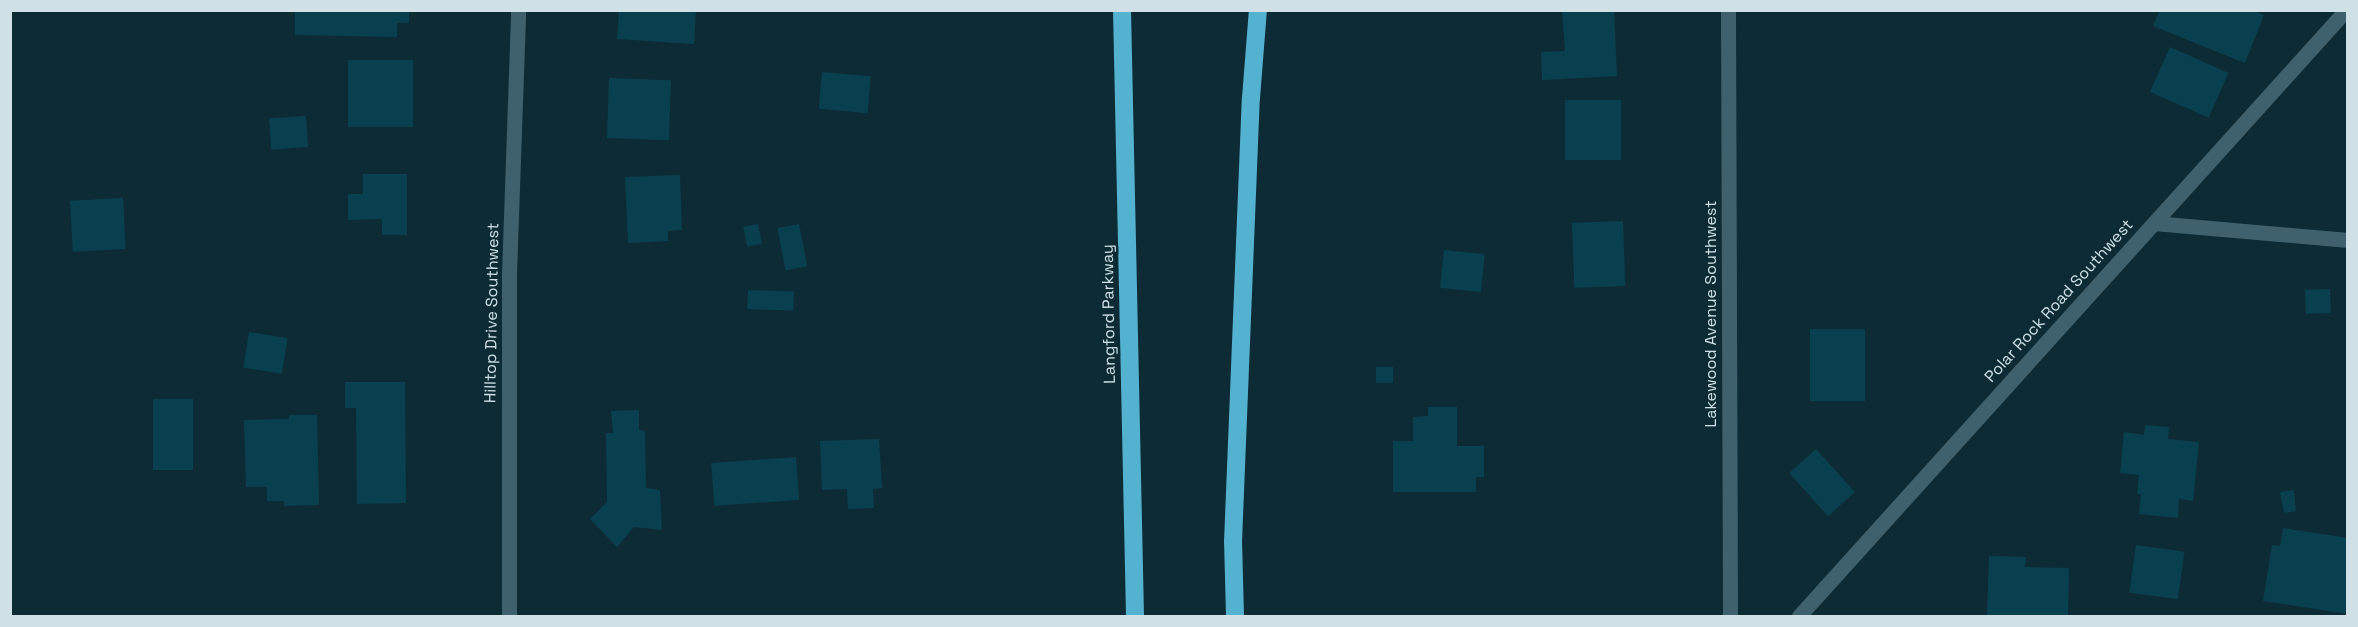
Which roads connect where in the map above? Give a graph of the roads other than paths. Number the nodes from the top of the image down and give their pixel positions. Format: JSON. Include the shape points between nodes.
{"nodes":[{"id":1,"x":518,"y":10,"type":"edge"},
{"id":2,"x":1122,"y":10,"type":"edge"},
{"id":3,"x":1258,"y":10,"type":"edge"},
{"id":4,"x":1728,"y":10,"type":"edge"},
{"id":5,"x":2346,"y":10,"type":"edge"},
{"id":6,"x":2154,"y":223,"type":"junction"},
{"id":7,"x":2348,"y":240,"type":"edge"},
{"id":8,"x":509,"y":616,"type":"edge"},
{"id":9,"x":1135,"y":616,"type":"edge"},
{"id":10,"x":1234,"y":616,"type":"edge"},
{"id":11,"x":1730,"y":616,"type":"edge"},
{"id":12,"x":1799,"y":616,"type":"edge"}],
"edges":[{"from":1,"to":8,"type":"street","name":"Hilltop Drive Southwest","via":[[509,274]]},
{"from":2,"to":9,"type":"highway","name":"Langford Parkway"},
{"from":3,"to":10,"type":"highway","via":[[1233,542]]},
{"from":4,"to":11,"type":"street","name":"Lakewood Avenue Southwest"},
{"from":5,"to":6,"type":"street","name":"Polar Rock Road Southwest"},
{"from":6,"to":7,"type":"street"},
{"from":6,"to":12,"type":"street","name":"Polar Rock Road Southwest"}]}
